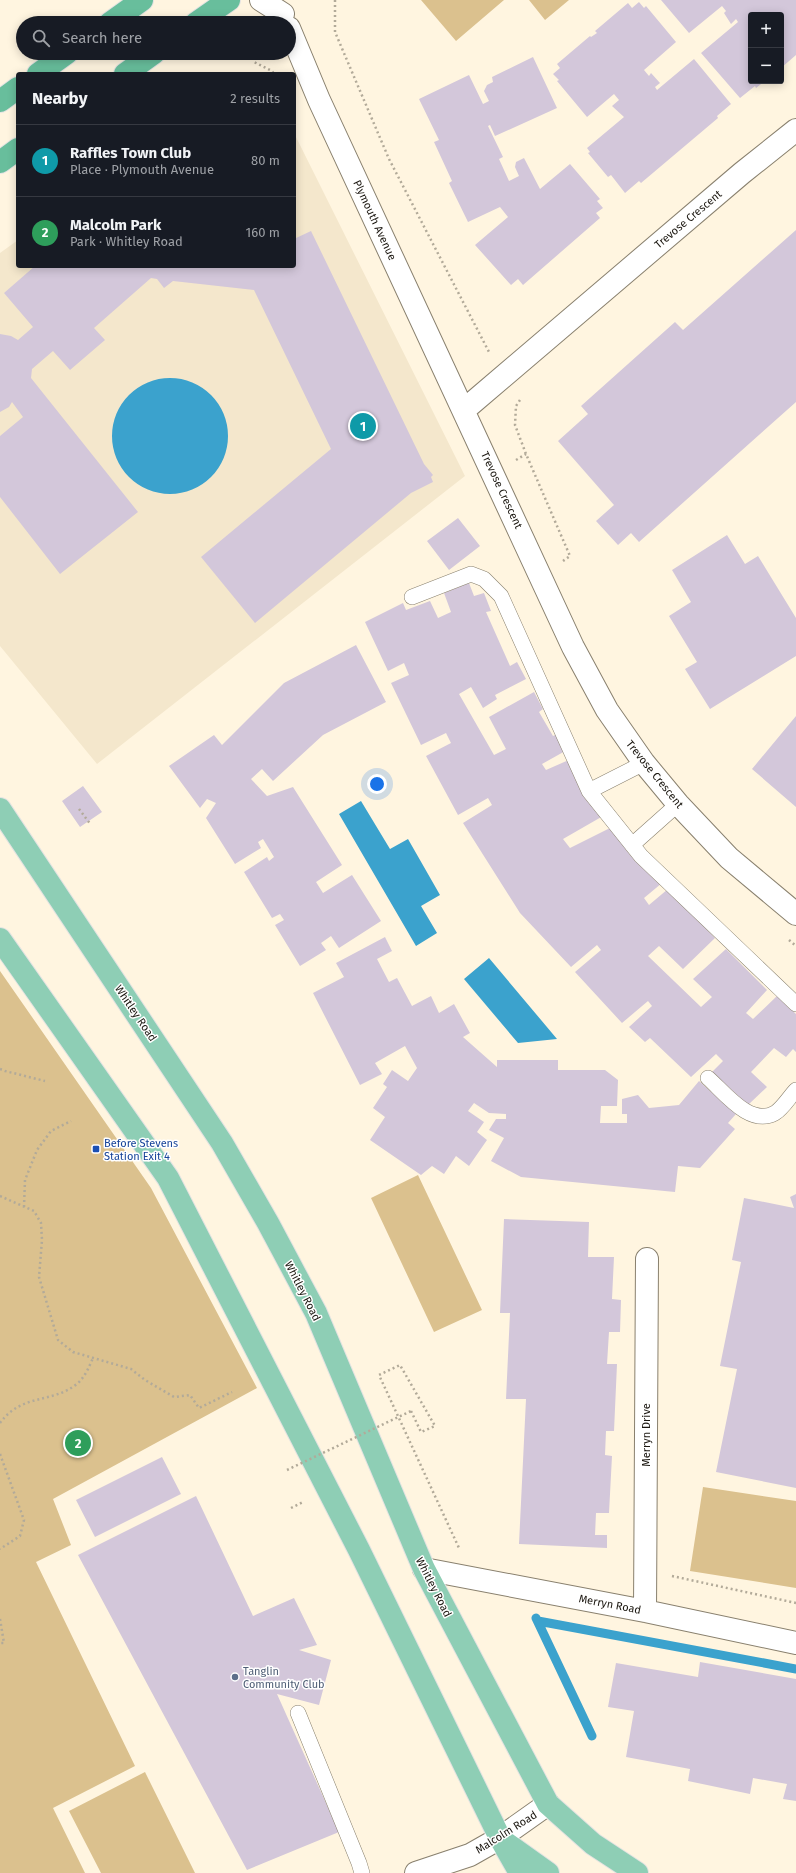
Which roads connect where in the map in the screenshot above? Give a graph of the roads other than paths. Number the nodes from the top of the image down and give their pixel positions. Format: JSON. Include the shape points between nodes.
{"nodes":[{"id":1,"x":142,"y":0,"type":"edge"},
{"id":2,"x":229,"y":0,"type":"edge"},
{"id":3,"x":261,"y":0,"type":"edge"},
{"id":4,"x":120,"y":16,"type":"edge"},
{"id":5,"x":206,"y":16,"type":"edge"},
{"id":6,"x":286,"y":16,"type":"edge"},
{"id":7,"x":296,"y":41,"type":"edge"},
{"id":8,"x":57,"y":60,"type":"edge"},
{"id":9,"x":144,"y":60,"type":"edge"},
{"id":10,"x":41,"y":72,"type":"edge"},
{"id":11,"x":127,"y":72,"type":"edge"},
{"id":12,"x":16,"y":89,"type":"edge"},
{"id":13,"x":0,"y":101,"type":"edge"},
{"id":14,"x":796,"y":130,"type":"edge"},
{"id":15,"x":16,"y":150,"type":"edge"},
{"id":16,"x":0,"y":162,"type":"edge"},
{"id":17,"x":464,"y":410,"type":"junction"},
{"id":18,"x":412,"y":597,"type":"dead end"},
{"id":19,"x":644,"y":763,"type":"junction"},
{"id":20,"x":589,"y":791,"type":"junction"},
{"id":21,"x":678,"y":804,"type":"junction"},
{"id":22,"x":0,"y":809,"type":"edge"},
{"id":23,"x":632,"y":845,"type":"junction"},
{"id":24,"x":796,"y":914,"type":"edge"},
{"id":25,"x":0,"y":939,"type":"edge"},
{"id":26,"x":796,"y":1004,"type":"edge"},
{"id":27,"x":708,"y":1078,"type":"dead end"},
{"id":28,"x":796,"y":1090,"type":"edge"},
{"id":29,"x":647,"y":1259,"type":"dead end"},
{"id":30,"x":424,"y":1569,"type":"junction"},
{"id":31,"x":645,"y":1611,"type":"junction"},
{"id":32,"x":796,"y":1643,"type":"edge"},
{"id":33,"x":298,"y":1714,"type":"dead end"},
{"id":34,"x":548,"y":1804,"type":"junction"},
{"id":35,"x":500,"y":1838,"type":"junction"},
{"id":36,"x":362,"y":1873,"type":"edge"},
{"id":37,"x":416,"y":1873,"type":"edge"},
{"id":38,"x":520,"y":1873,"type":"edge"},
{"id":39,"x":548,"y":1873,"type":"edge"},
{"id":40,"x":637,"y":1873,"type":"edge"}],
"edges":[{"from":1,"to":4,"type":"highway"},
{"from":2,"to":5,"type":"highway"},
{"from":3,"to":6,"type":"street","name":"Plymouth Avenue"},
{"from":7,"to":17,"type":"street","name":"Plymouth Avenue","via":[[319,100]]},
{"from":8,"to":10,"type":"highway"},
{"from":9,"to":11,"type":"highway"},
{"from":12,"to":13,"type":"highway"},
{"from":14,"to":17,"type":"street","name":"Trevose Crescent"},
{"from":15,"to":16,"type":"highway"},
{"from":17,"to":19,"type":"street","name":"Trevose Crescent","via":[[573,647],[607,710]]},
{"from":18,"to":20,"type":"lane","via":[[471,574],[484,579],[501,596]]},
{"from":19,"to":20,"type":"lane"},
{"from":19,"to":21,"type":"street","name":"Trevose Crescent"},
{"from":20,"to":23,"type":"lane"},
{"from":21,"to":23,"type":"lane"},
{"from":21,"to":24,"type":"street","name":"Trevose Crescent","via":[[729,858]]},
{"from":22,"to":30,"type":"main road","name":"Whitley Road","via":[[222,1143],[268,1223],[316,1313]]},
{"from":23,"to":26,"type":"lane","via":[[640,856]]},
{"from":25,"to":35,"type":"main road","via":[[168,1178],[362,1557]]},
{"from":27,"to":28,"type":"lane","via":[[745,1111],[758,1117],[775,1113]]},
{"from":29,"to":31,"type":"street","name":"Merryn Drive"},
{"from":30,"to":31,"type":"street","name":"Merryn Road"},
{"from":30,"to":34,"type":"main road","name":"Whitley Road"},
{"from":31,"to":32,"type":"street","name":"Merryn Road"},
{"from":33,"to":36,"type":"lane"},
{"from":34,"to":35,"type":"street","name":"Malcolm Road"},
{"from":34,"to":40,"type":"main road","via":[[593,1844]]},
{"from":35,"to":37,"type":"street","name":"Malcolm Road","via":[[470,1854]]},
{"from":35,"to":38,"type":"main road"},
{"from":35,"to":39,"type":"main road"}]}
